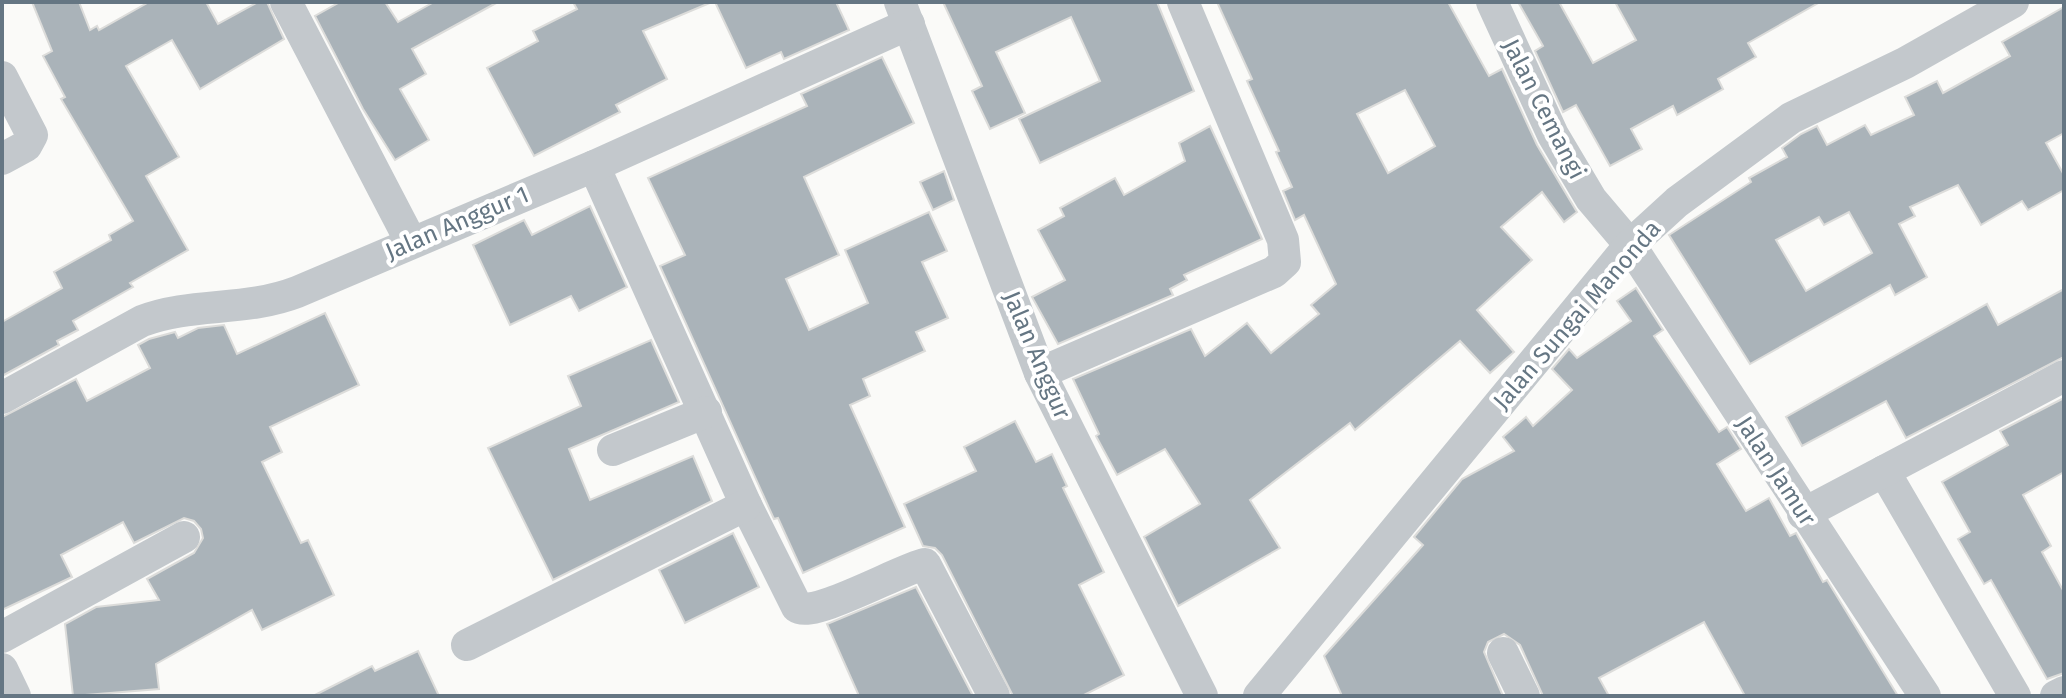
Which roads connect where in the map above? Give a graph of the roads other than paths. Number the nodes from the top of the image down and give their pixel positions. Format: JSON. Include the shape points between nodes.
{"nodes":[{"id":1,"x":286,"y":2,"type":"edge"},
{"id":2,"x":1183,"y":2,"type":"edge"},
{"id":3,"x":2013,"y":2,"type":"edge"},
{"id":4,"x":1498,"y":4,"type":"edge"},
{"id":5,"x":905,"y":13,"type":"edge"},
{"id":6,"x":2,"y":77,"type":"edge"},
{"id":7,"x":2,"y":159,"type":"edge"},
{"id":8,"x":594,"y":166,"type":"junction"},
{"id":9,"x":411,"y":242,"type":"junction"},
{"id":10,"x":1630,"y":245,"type":"junction"},
{"id":11,"x":1040,"y":373,"type":"junction"},
{"id":12,"x":2064,"y":376,"type":"edge"},
{"id":13,"x":2,"y":398,"type":"edge"},
{"id":14,"x":706,"y":412,"type":"junction"},
{"id":15,"x":613,"y":450,"type":"dead end"},
{"id":16,"x":1884,"y":471,"type":"junction"},
{"id":17,"x":746,"y":505,"type":"junction"},
{"id":18,"x":1803,"y":514,"type":"junction"},
{"id":19,"x":184,"y":537,"type":"dead end"},
{"id":20,"x":2,"y":637,"type":"edge"},
{"id":21,"x":467,"y":645,"type":"dead end"},
{"id":22,"x":1503,"y":653,"type":"dead end"},
{"id":23,"x":2,"y":669,"type":"edge"},
{"id":24,"x":2064,"y":692,"type":"edge"},
{"id":25,"x":15,"y":696,"type":"edge"},
{"id":26,"x":994,"y":696,"type":"edge"},
{"id":27,"x":1202,"y":696,"type":"edge"},
{"id":28,"x":1259,"y":696,"type":"edge"},
{"id":29,"x":1524,"y":696,"type":"edge"},
{"id":30,"x":1925,"y":696,"type":"edge"},
{"id":31,"x":2015,"y":696,"type":"edge"},
{"id":32,"x":2056,"y":696,"type":"edge"}],
"edges":[{"from":1,"to":9,"type":"street"},
{"from":2,"to":11,"type":"street","via":[[1283,240],[1285,262],[1274,272]]},
{"from":3,"to":10,"type":"street","name":"Jalan Sungai Manonda","via":[[1905,63],[1791,118],[1677,202]]},
{"from":4,"to":10,"type":"street","name":"Jalan Cemangi","via":[[1553,135],[1591,199]]},
{"from":5,"to":8,"type":"street","name":"Jalan Anggur 1"},
{"from":5,"to":11,"type":"street","name":"Jalan Anggur"},
{"from":6,"to":7,"type":"street","via":[[32,135],[26,146]]},
{"from":8,"to":9,"type":"street","name":"Jalan Anggur 1"},
{"from":8,"to":14,"type":"street"},
{"from":9,"to":13,"type":"street","name":"Jalan Anggur 1","via":[[276,300],[164,312]]},
{"from":10,"to":18,"type":"street","name":"Jalan Jamur"},
{"from":10,"to":28,"type":"street","name":"Jalan Sungai Manonda"},
{"from":11,"to":27,"type":"street","name":"Jalan Anggur"},
{"from":12,"to":16,"type":"street"},
{"from":14,"to":15,"type":"street"},
{"from":14,"to":17,"type":"street"},
{"from":16,"to":18,"type":"street"},
{"from":16,"to":31,"type":"street"},
{"from":17,"to":21,"type":"street"},
{"from":17,"to":26,"type":"street","via":[[802,611],[925,564]]},
{"from":18,"to":30,"type":"street","name":"Jalan Jamur"},
{"from":19,"to":20,"type":"street"},
{"from":22,"to":29,"type":"street"},
{"from":23,"to":25,"type":"street"},
{"from":24,"to":32,"type":"street"}]}
